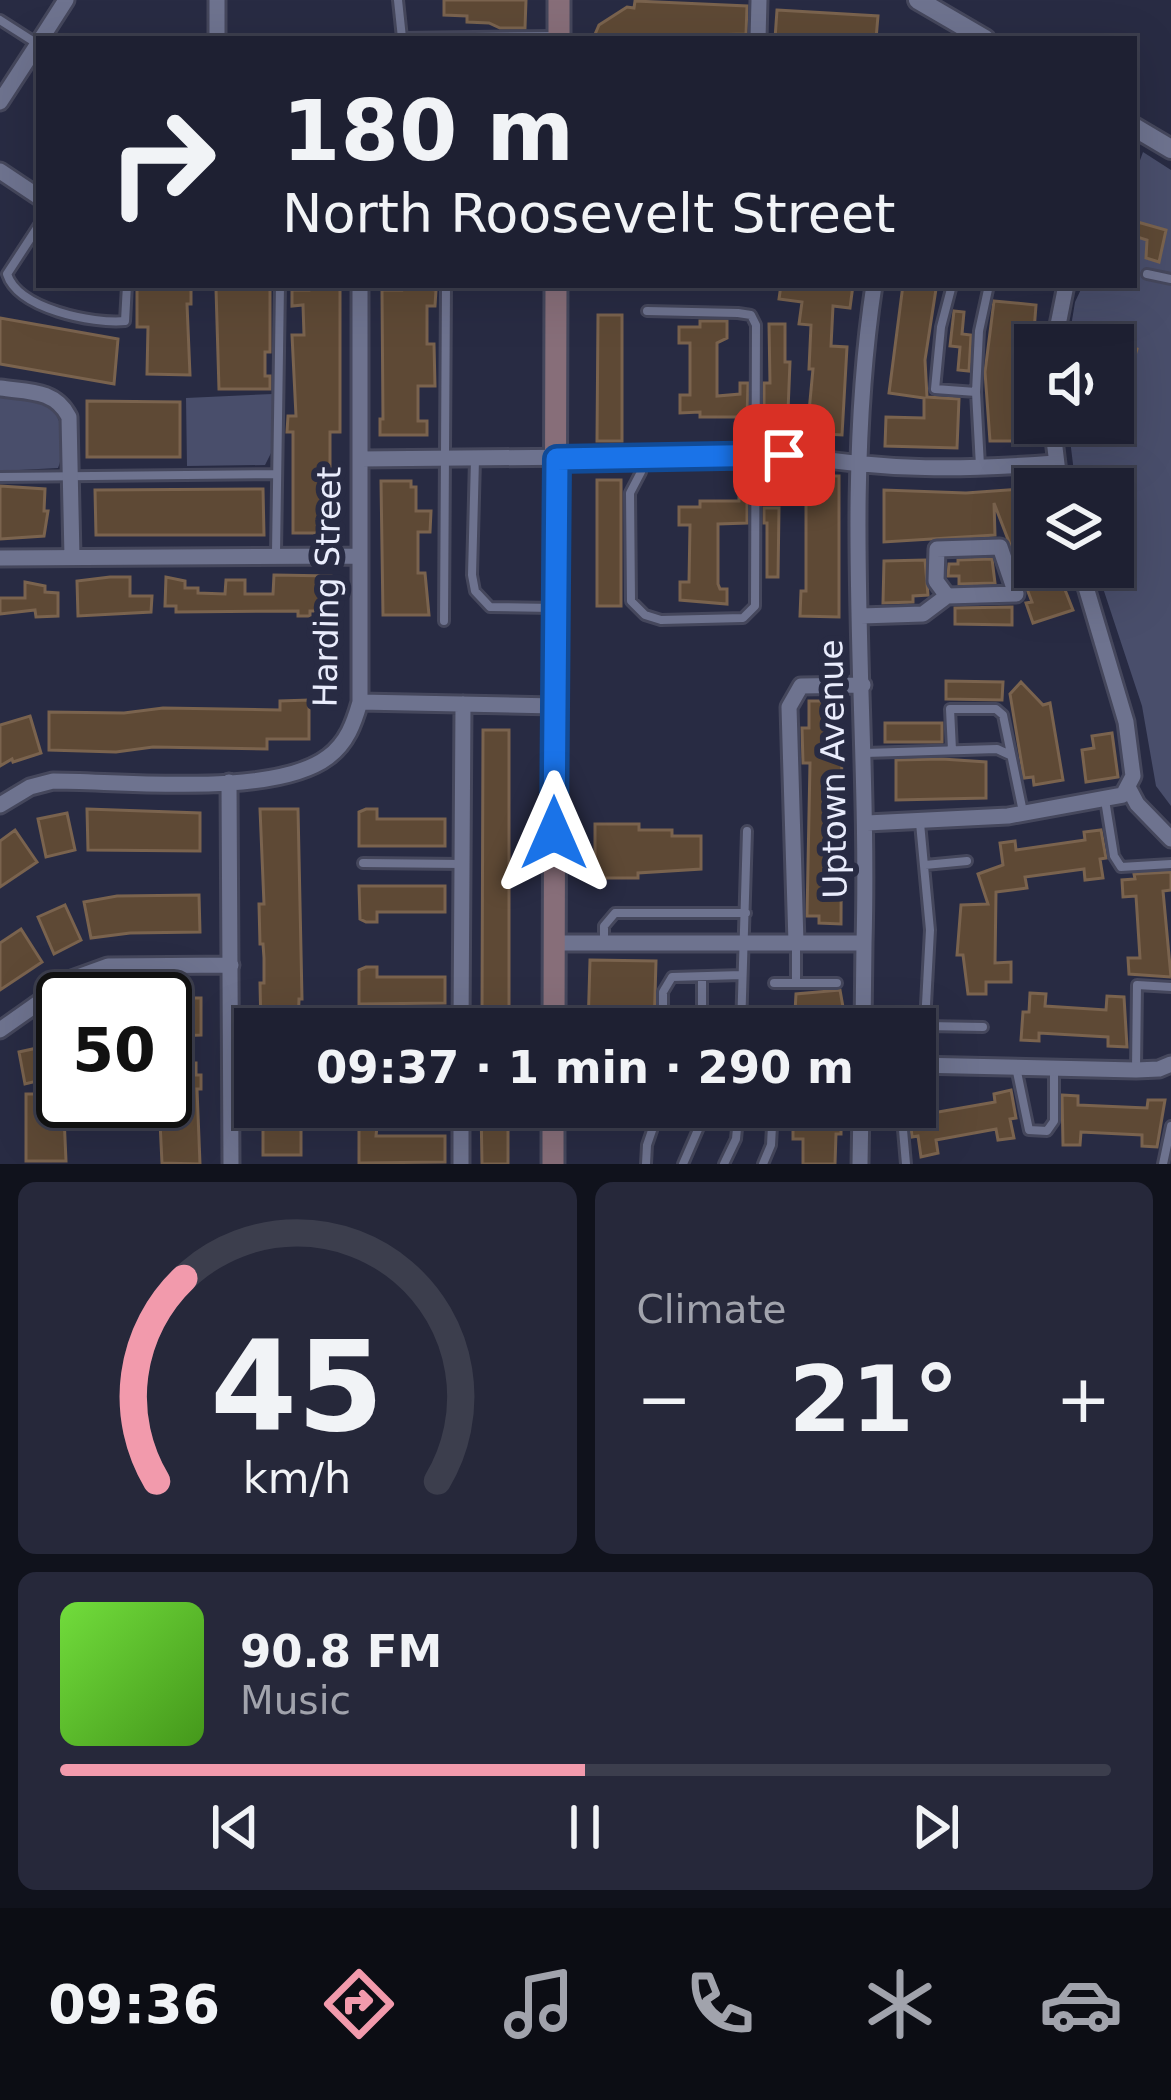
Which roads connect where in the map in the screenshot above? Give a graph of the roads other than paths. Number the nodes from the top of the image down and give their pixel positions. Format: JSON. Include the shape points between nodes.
{"nodes":[{"id":1,"x":66,"y":0,"type":"edge"},
{"id":2,"x":217,"y":0,"type":"edge"},
{"id":3,"x":398,"y":0,"type":"edge"},
{"id":4,"x":559,"y":0,"type":"edge"},
{"id":5,"x":759,"y":0,"type":"edge"},
{"id":6,"x":918,"y":0,"type":"edge"},
{"id":7,"x":0,"y":20,"type":"edge"},
{"id":8,"x":43,"y":36,"type":"edge"},
{"id":9,"x":217,"y":36,"type":"edge"},
{"id":10,"x":402,"y":36,"type":"edge"},
{"id":11,"x":559,"y":36,"type":"edge"},
{"id":12,"x":758,"y":36,"type":"edge"},
{"id":13,"x":981,"y":36,"type":"edge"},
{"id":14,"x":36,"y":40,"type":"edge"},
{"id":15,"x":36,"y":47,"type":"edge"},
{"id":16,"x":0,"y":102,"type":"edge"},
{"id":17,"x":1137,"y":131,"type":"edge"},
{"id":18,"x":1171,"y":149,"type":"edge"},
{"id":19,"x":0,"y":172,"type":"edge"},
{"id":20,"x":36,"y":195,"type":"edge"},
{"id":21,"x":36,"y":230,"type":"edge"},
{"id":22,"x":1147,"y":274,"type":"dead end"},
{"id":23,"x":1171,"y":279,"type":"edge"},
{"id":24,"x":127,"y":288,"type":"edge"},
{"id":25,"x":280,"y":288,"type":"edge"},
{"id":26,"x":360,"y":288,"type":"edge"},
{"id":27,"x":446,"y":288,"type":"edge"},
{"id":28,"x":556,"y":288,"type":"edge"},
{"id":29,"x":874,"y":288,"type":"edge"},
{"id":30,"x":951,"y":288,"type":"edge"},
{"id":31,"x":988,"y":288,"type":"edge"},
{"id":32,"x":1065,"y":288,"type":"edge"},
{"id":33,"x":647,"y":311,"type":"dead end"},
{"id":34,"x":1058,"y":324,"type":"edge"},
{"id":35,"x":0,"y":388,"type":"edge"},
{"id":36,"x":976,"y":392,"type":"junction"},
{"id":37,"x":1054,"y":444,"type":"edge"},
{"id":38,"x":755,"y":455,"type":"junction"},
{"id":39,"x":360,"y":459,"type":"junction"},
{"id":40,"x":445,"y":459,"type":"junction"},
{"id":41,"x":475,"y":459,"type":"junction"},
{"id":42,"x":557,"y":459,"type":"junction"},
{"id":43,"x":1055,"y":463,"type":"junction"},
{"id":44,"x":859,"y":466,"type":"junction"},
{"id":45,"x":1056,"y":468,"type":"edge"},
{"id":46,"x":980,"y":469,"type":"junction"},
{"id":47,"x":641,"y":472,"type":"dead end"},
{"id":48,"x":277,"y":474,"type":"junction"},
{"id":49,"x":0,"y":477,"type":"edge"},
{"id":50,"x":71,"y":477,"type":"junction"},
{"id":51,"x":276,"y":556,"type":"junction"},
{"id":52,"x":359,"y":556,"type":"junction"},
{"id":53,"x":72,"y":557,"type":"junction"},
{"id":54,"x":0,"y":559,"type":"edge"},
{"id":55,"x":1086,"y":588,"type":"edge"},
{"id":56,"x":947,"y":596,"type":"junction"},
{"id":57,"x":556,"y":608,"type":"junction"},
{"id":58,"x":861,"y":616,"type":"junction"},
{"id":59,"x":444,"y":621,"type":"dead end"},
{"id":60,"x":863,"y":685,"type":"junction"},
{"id":61,"x":360,"y":702,"type":"junction"},
{"id":62,"x":463,"y":704,"type":"junction"},
{"id":63,"x":555,"y":706,"type":"junction"},
{"id":64,"x":952,"y":750,"type":"junction"},
{"id":65,"x":865,"y":753,"type":"junction"},
{"id":66,"x":1012,"y":755,"type":"junction"},
{"id":67,"x":229,"y":782,"type":"junction"},
{"id":68,"x":1128,"y":787,"type":"junction"},
{"id":69,"x":1104,"y":799,"type":"junction"},
{"id":70,"x":0,"y":806,"type":"edge"},
{"id":71,"x":1023,"y":813,"type":"junction"},
{"id":72,"x":867,"y":823,"type":"junction"},
{"id":73,"x":920,"y":823,"type":"junction"},
{"id":74,"x":747,"y":831,"type":"dead end"},
{"id":75,"x":1171,"y":839,"type":"edge"},
{"id":76,"x":967,"y":861,"type":"dead end"},
{"id":77,"x":363,"y":863,"type":"dead end"},
{"id":78,"x":462,"y":864,"type":"junction"},
{"id":79,"x":1171,"y":864,"type":"edge"},
{"id":80,"x":925,"y":865,"type":"junction"},
{"id":81,"x":746,"y":913,"type":"junction"},
{"id":82,"x":554,"y":943,"type":"junction"},
{"id":83,"x":604,"y":943,"type":"junction"},
{"id":84,"x":796,"y":943,"type":"junction"},
{"id":85,"x":864,"y":943,"type":"junction"},
{"id":86,"x":742,"y":944,"type":"junction"},
{"id":87,"x":231,"y":965,"type":"junction"},
{"id":88,"x":742,"y":975,"type":"junction"},
{"id":89,"x":702,"y":976,"type":"junction"},
{"id":90,"x":796,"y":982,"type":"junction"},
{"id":91,"x":774,"y":983,"type":"dead end"},
{"id":92,"x":837,"y":983,"type":"dead end"},
{"id":93,"x":1171,"y":987,"type":"edge"},
{"id":94,"x":461,"y":1008,"type":"edge"},
{"id":95,"x":554,"y":1008,"type":"edge"},
{"id":96,"x":663,"y":1008,"type":"edge"},
{"id":97,"x":702,"y":1008,"type":"edge"},
{"id":98,"x":742,"y":1008,"type":"edge"},
{"id":99,"x":862,"y":1008,"type":"edge"},
{"id":100,"x":927,"y":1008,"type":"edge"},
{"id":101,"x":936,"y":1025,"type":"edge"},
{"id":102,"x":982,"y":1027,"type":"dead end"},
{"id":103,"x":0,"y":1030,"type":"edge"},
{"id":104,"x":936,"y":1065,"type":"edge"},
{"id":105,"x":1016,"y":1066,"type":"junction"},
{"id":106,"x":1170,"y":1067,"type":"edge"},
{"id":107,"x":1054,"y":1069,"type":"junction"},
{"id":108,"x":1136,"y":1070,"type":"junction"},
{"id":109,"x":1171,"y":1126,"type":"edge"},
{"id":110,"x":461,"y":1128,"type":"edge"},
{"id":111,"x":554,"y":1128,"type":"edge"},
{"id":112,"x":653,"y":1128,"type":"edge"},
{"id":113,"x":699,"y":1128,"type":"edge"},
{"id":114,"x":737,"y":1128,"type":"edge"},
{"id":115,"x":772,"y":1128,"type":"edge"},
{"id":116,"x":861,"y":1128,"type":"edge"},
{"id":117,"x":903,"y":1128,"type":"edge"},
{"id":118,"x":231,"y":1164,"type":"edge"},
{"id":119,"x":461,"y":1164,"type":"edge"},
{"id":120,"x":553,"y":1164,"type":"edge"},
{"id":121,"x":646,"y":1164,"type":"edge"},
{"id":122,"x":682,"y":1164,"type":"edge"},
{"id":123,"x":724,"y":1164,"type":"edge"},
{"id":124,"x":763,"y":1164,"type":"edge"},
{"id":125,"x":860,"y":1164,"type":"edge"},
{"id":126,"x":906,"y":1164,"type":"edge"},
{"id":127,"x":1163,"y":1164,"type":"edge"}],
"edges":[{"from":1,"to":8,"type":"street"},
{"from":2,"to":9,"type":"street"},
{"from":3,"to":10,"type":"lane"},
{"from":4,"to":11,"type":"main road"},
{"from":5,"to":12,"type":"street"},
{"from":6,"to":13,"type":"street"},
{"from":7,"to":14,"type":"lane"},
{"from":15,"to":16,"type":"street"},
{"from":17,"to":18,"type":"street"},
{"from":19,"to":20,"type":"street"},
{"from":21,"to":24,"type":"lane","via":[[7,274],[36,302],[78,318],[125,321]]},
{"from":22,"to":23,"type":"lane"},
{"from":25,"to":48,"type":"lane"},
{"from":26,"to":39,"type":"street","name":"Harding Street"},
{"from":27,"to":40,"type":"lane"},
{"from":28,"to":42,"type":"main road"},
{"from":29,"to":44,"type":"street","name":"Uptown Avenue"},
{"from":30,"to":36,"type":"lane","via":[[935,389]]},
{"from":31,"to":36,"type":"lane"},
{"from":32,"to":34,"type":"street"},
{"from":33,"to":38,"type":"lane","via":[[751,315]]},
{"from":35,"to":50,"type":"street","via":[[37,392],[64,406]]},
{"from":36,"to":46,"type":"lane"},
{"from":37,"to":43,"type":"street"},
{"from":38,"to":42,"type":"street"},
{"from":38,"to":44,"type":"street"},
{"from":38,"to":47,"type":"lane","via":[[755,606],[742,618],[661,620],[631,601],[630,493]]},
{"from":39,"to":40,"type":"street"},
{"from":39,"to":52,"type":"street","name":"Harding Street"},
{"from":40,"to":41,"type":"street"},
{"from":40,"to":59,"type":"lane"},
{"from":41,"to":42,"type":"street"},
{"from":41,"to":57,"type":"lane","via":[[475,591],[490,607]]},
{"from":42,"to":57,"type":"main road"},
{"from":43,"to":45,"type":"street"},
{"from":43,"to":46,"type":"street"},
{"from":44,"to":46,"type":"street"},
{"from":44,"to":58,"type":"street","name":"Uptown Avenue"},
{"from":48,"to":50,"type":"lane"},
{"from":48,"to":51,"type":"lane"},
{"from":49,"to":50,"type":"lane"},
{"from":50,"to":53,"type":"street"},
{"from":51,"to":52,"type":"street"},
{"from":51,"to":53,"type":"street"},
{"from":52,"to":61,"type":"street","name":"Harding Street"},
{"from":53,"to":54,"type":"street"},
{"from":55,"to":68,"type":"street","via":[[1126,722]]},
{"from":56,"to":56,"type":"street","via":[[1016,594],[1000,548],[937,549],[935,580]]},
{"from":56,"to":58,"type":"street","via":[[923,614]]},
{"from":57,"to":63,"type":"main road"},
{"from":58,"to":60,"type":"street","name":"Uptown Avenue"},
{"from":60,"to":65,"type":"street","name":"Uptown Avenue"},
{"from":60,"to":84,"type":"street","via":[[801,686],[789,707]]},
{"from":61,"to":62,"type":"street"},
{"from":61,"to":67,"type":"street","name":"Harding Street","via":[[329,757],[283,779]]},
{"from":62,"to":63,"type":"street"},
{"from":62,"to":78,"type":"street"},
{"from":63,"to":82,"type":"main road"},
{"from":64,"to":65,"type":"lane"},
{"from":64,"to":66,"type":"lane"},
{"from":64,"to":66,"type":"lane","via":[[950,709],[996,709]]},
{"from":65,"to":72,"type":"street","name":"Uptown Avenue"},
{"from":66,"to":71,"type":"lane"},
{"from":67,"to":70,"type":"street","name":"Harding Street","via":[[52,781]]},
{"from":67,"to":87,"type":"street"},
{"from":68,"to":69,"type":"street"},
{"from":68,"to":75,"type":"street"},
{"from":69,"to":71,"type":"street"},
{"from":69,"to":79,"type":"lane","via":[[1120,867]]},
{"from":71,"to":73,"type":"street"},
{"from":72,"to":73,"type":"street"},
{"from":72,"to":85,"type":"street","name":"Uptown Avenue"},
{"from":73,"to":80,"type":"lane"},
{"from":74,"to":81,"type":"lane"},
{"from":76,"to":80,"type":"lane"},
{"from":77,"to":78,"type":"lane"},
{"from":78,"to":94,"type":"street"},
{"from":80,"to":100,"type":"lane"},
{"from":81,"to":83,"type":"lane","via":[[615,913]]},
{"from":81,"to":86,"type":"lane"},
{"from":82,"to":83,"type":"street","name":"Uptown Avenue"},
{"from":82,"to":95,"type":"main road"},
{"from":83,"to":86,"type":"street","name":"Uptown Avenue"},
{"from":84,"to":85,"type":"street","name":"Uptown Avenue"},
{"from":84,"to":86,"type":"street","name":"Uptown Avenue"},
{"from":84,"to":90,"type":"lane"},
{"from":85,"to":99,"type":"street"},
{"from":86,"to":88,"type":"lane"},
{"from":87,"to":103,"type":"street","via":[[108,966],[72,979]]},
{"from":87,"to":118,"type":"street"},
{"from":88,"to":89,"type":"lane"},
{"from":88,"to":98,"type":"lane"},
{"from":89,"to":96,"type":"lane","via":[[672,977]]},
{"from":89,"to":97,"type":"lane"},
{"from":90,"to":91,"type":"lane"},
{"from":90,"to":92,"type":"lane"},
{"from":93,"to":108,"type":"lane","via":[[1137,985]]},
{"from":101,"to":102,"type":"lane"},
{"from":104,"to":105,"type":"street"},
{"from":105,"to":107,"type":"street"},
{"from":105,"to":107,"type":"lane","via":[[1024,1119],[1037,1133],[1054,1121]]},
{"from":106,"to":108,"type":"street"},
{"from":107,"to":108,"type":"street"},
{"from":109,"to":127,"type":"lane"},
{"from":110,"to":119,"type":"street"},
{"from":111,"to":120,"type":"main road"},
{"from":112,"to":121,"type":"lane"},
{"from":113,"to":122,"type":"lane"},
{"from":114,"to":123,"type":"lane"},
{"from":115,"to":124,"type":"lane"},
{"from":116,"to":125,"type":"street"},
{"from":117,"to":126,"type":"lane"}]}
